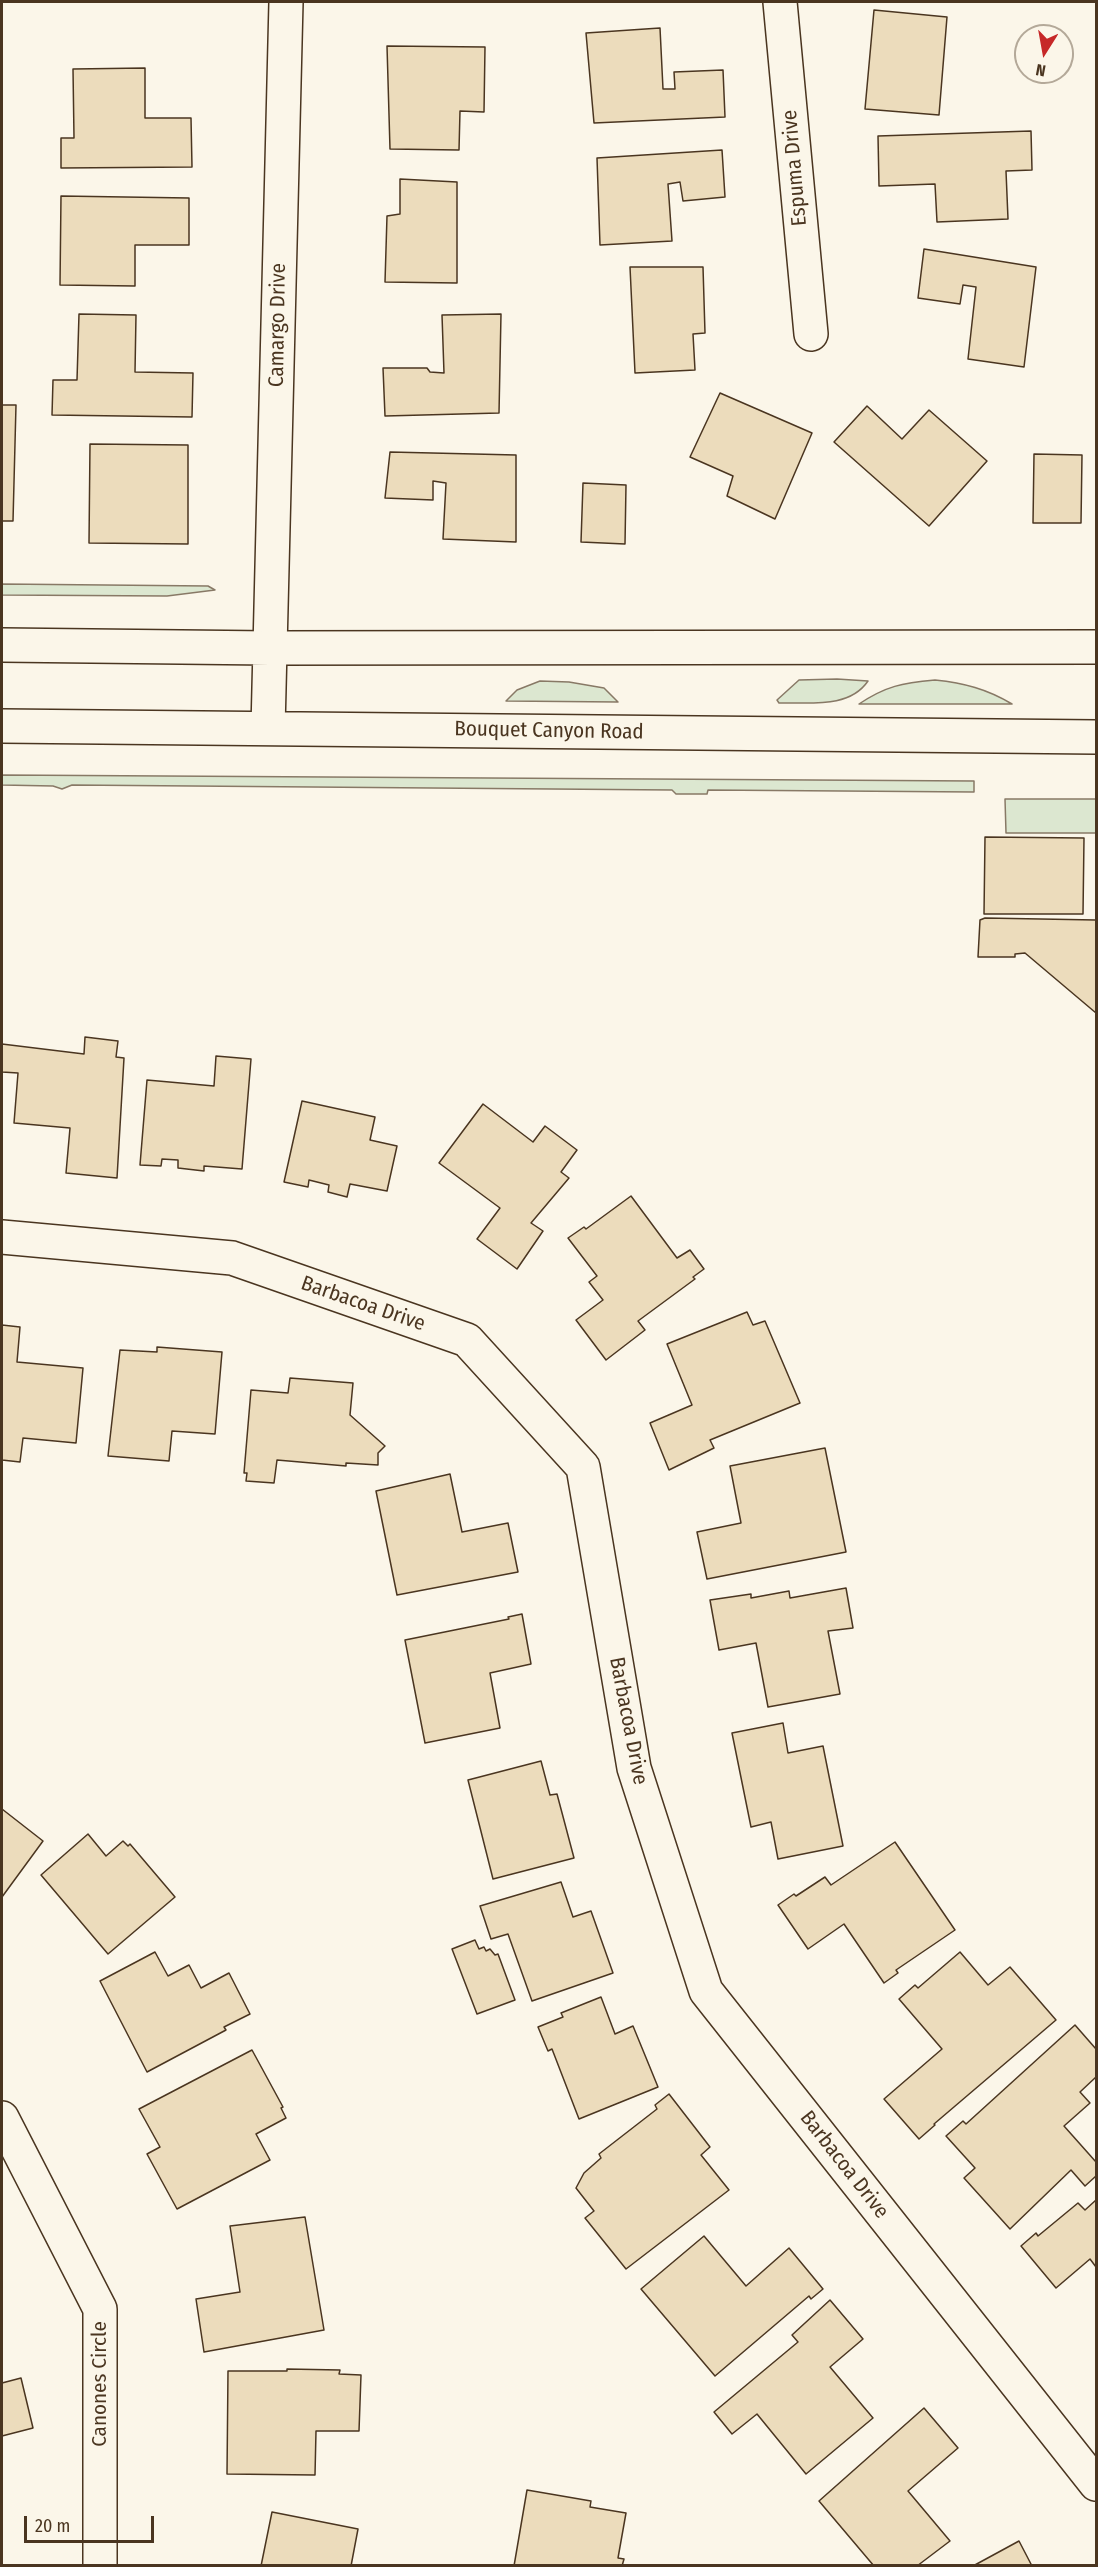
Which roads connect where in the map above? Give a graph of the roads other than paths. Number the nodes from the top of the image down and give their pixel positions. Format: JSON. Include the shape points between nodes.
{"nodes":[{"id":1,"x":286,"y":2,"type":"edge"},
{"id":2,"x":780,"y":2,"type":"edge"},
{"id":3,"x":811,"y":334,"type":"dead end"},
{"id":4,"x":2,"y":645,"type":"edge"},
{"id":5,"x":1096,"y":647,"type":"edge"},
{"id":6,"x":270,"y":648,"type":"junction"},
{"id":7,"x":2,"y":726,"type":"edge"},
{"id":8,"x":268,"y":728,"type":"junction"},
{"id":9,"x":1096,"y":737,"type":"edge"},
{"id":10,"x":2,"y":1237,"type":"edge"},
{"id":11,"x":2,"y":2118,"type":"edge"},
{"id":12,"x":1096,"y":2484,"type":"edge"},
{"id":13,"x":100,"y":2565,"type":"edge"}],
"edges":[{"from":1,"to":6,"type":"street","name":"Camargo Drive"},
{"from":2,"to":3,"type":"street","name":"Espuma Drive"},
{"from":4,"to":6,"type":"street"},
{"from":5,"to":6,"type":"street"},
{"from":6,"to":8,"type":"street","name":"Camargo Drive"},
{"from":7,"to":8,"type":"street","name":"Bouquet Canyon Road"},
{"from":8,"to":9,"type":"street","name":"Bouquet Canyon Road"},
{"from":10,"to":12,"type":"street","name":"Barbacoa Drive","via":[[232,1258],[467,1340],[583,1467],[634,1768],[706,1990]]},
{"from":11,"to":13,"type":"street","name":"Canones Circle","via":[[100,2309]]}]}
